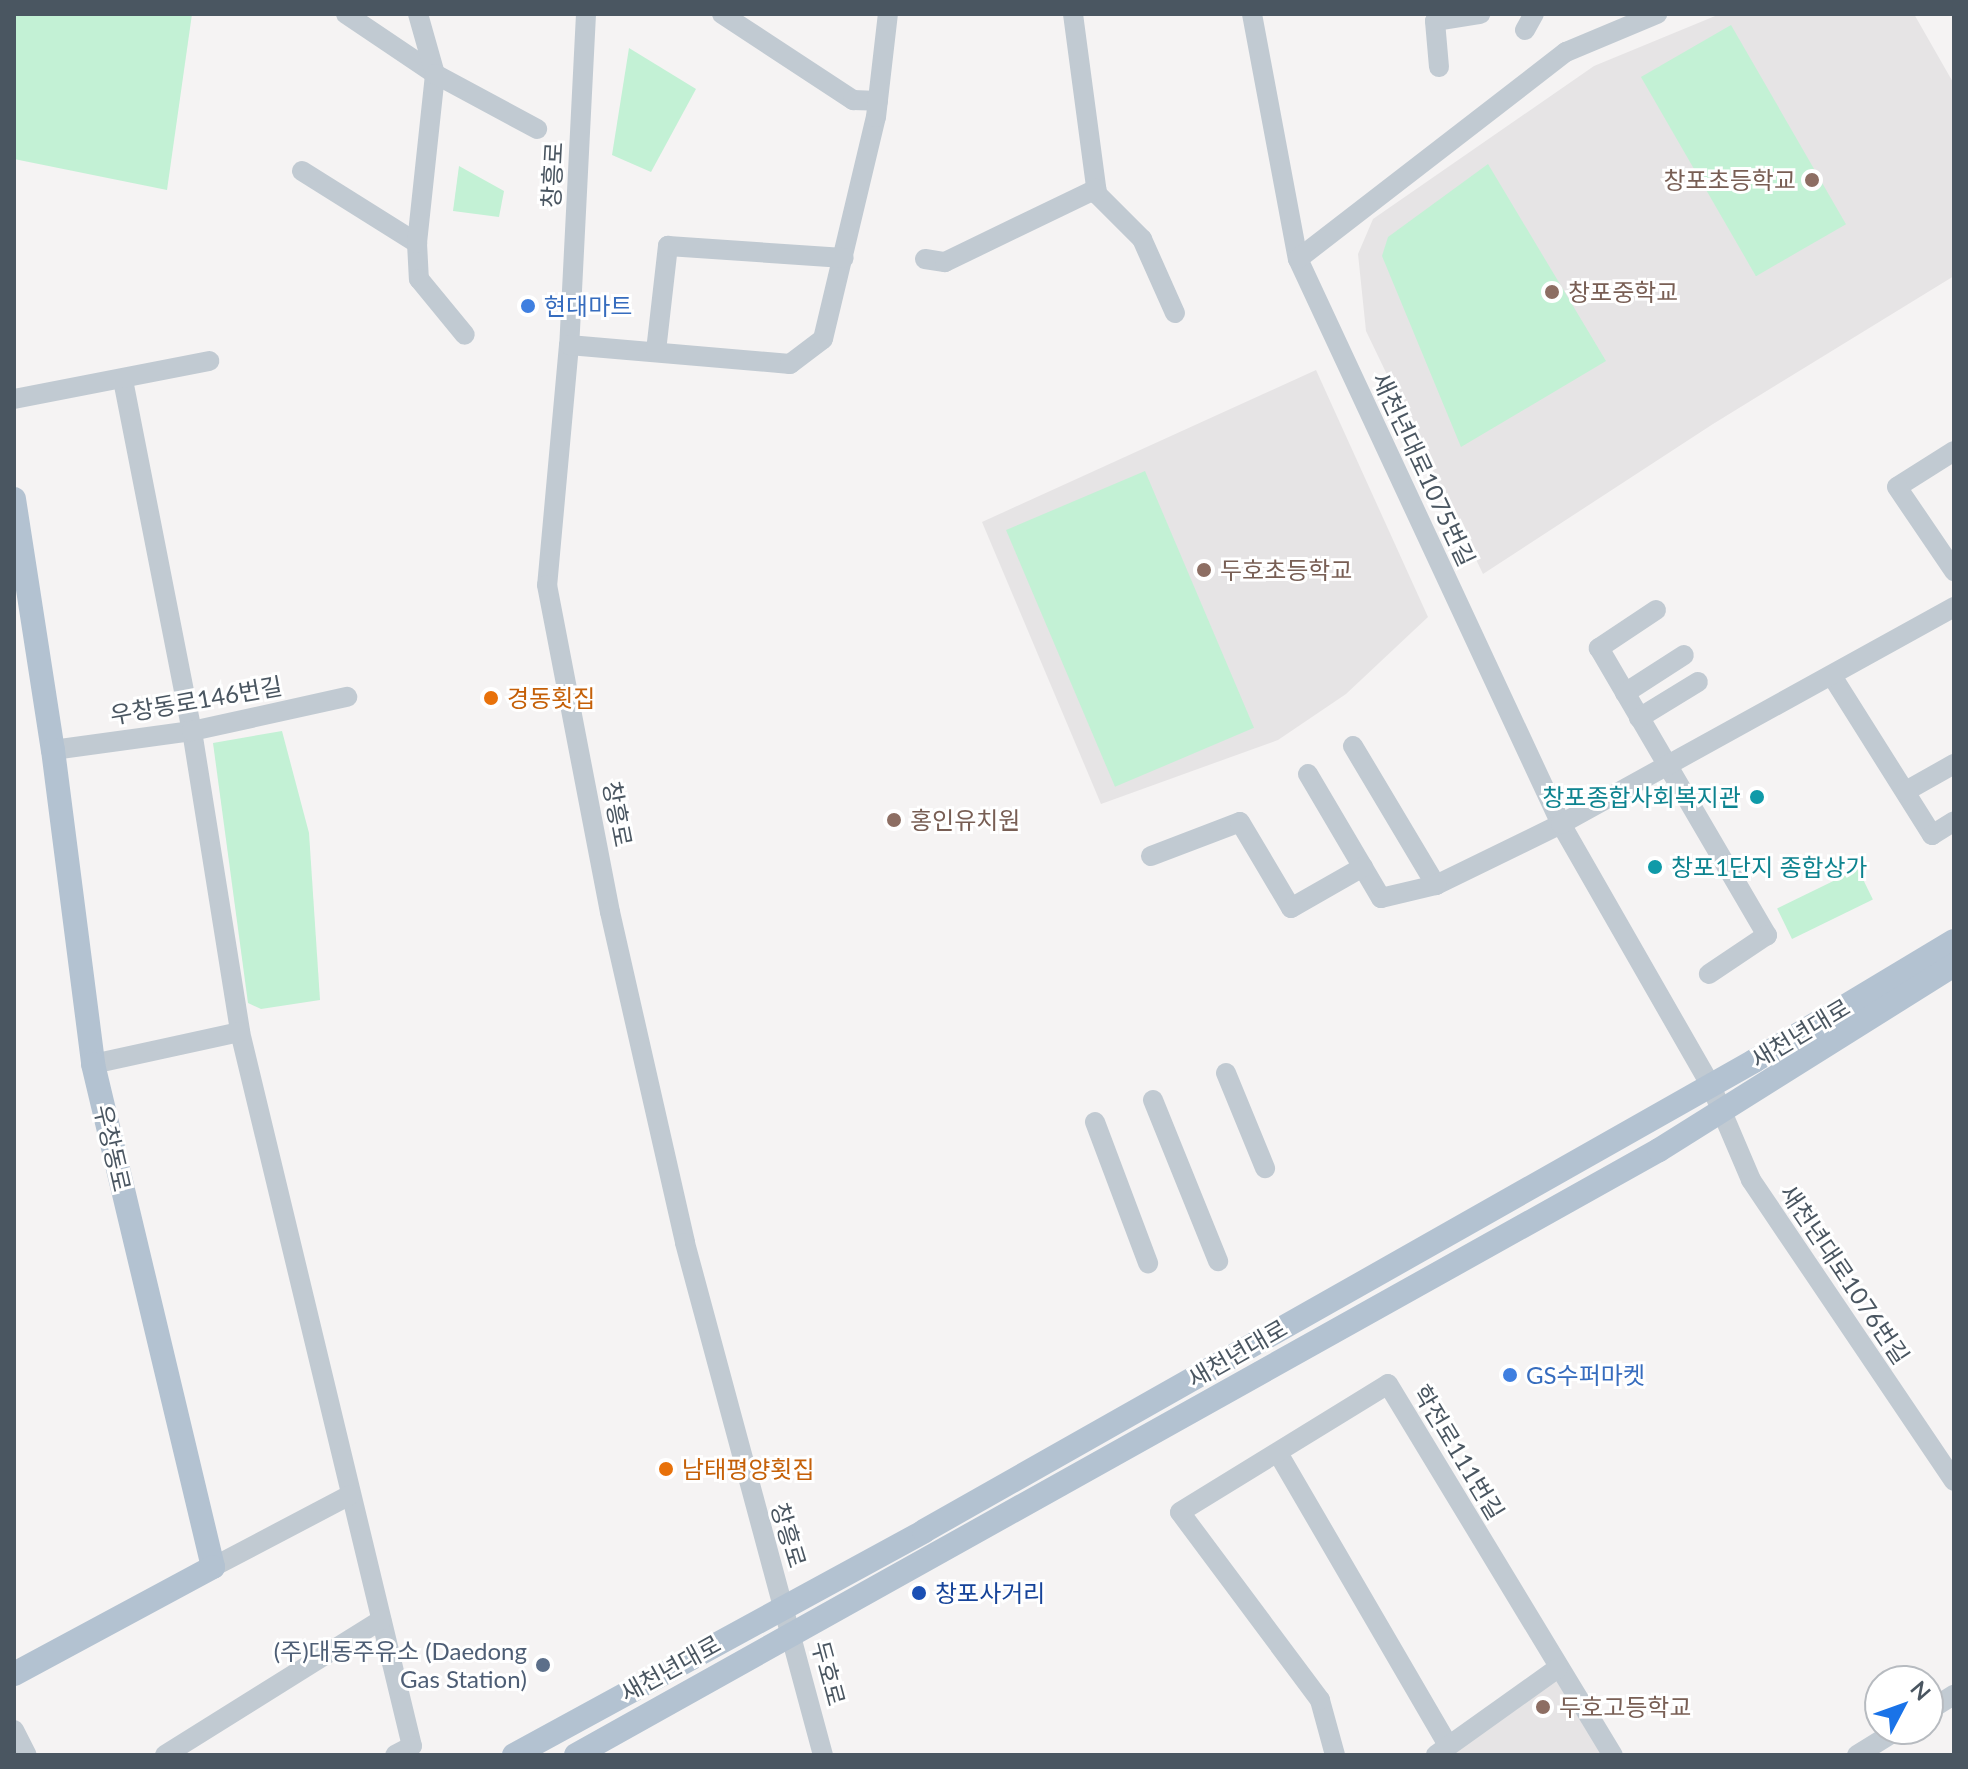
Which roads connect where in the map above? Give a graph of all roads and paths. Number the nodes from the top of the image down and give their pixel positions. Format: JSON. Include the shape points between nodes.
{"nodes":[{"id":1,"x":346,"y":14,"type":"edge"},
{"id":2,"x":418,"y":14,"type":"edge"},
{"id":3,"x":586,"y":14,"type":"edge"},
{"id":4,"x":722,"y":14,"type":"edge"},
{"id":5,"x":888,"y":14,"type":"edge"},
{"id":6,"x":1073,"y":14,"type":"edge"},
{"id":7,"x":1252,"y":14,"type":"edge"},
{"id":8,"x":1480,"y":14,"type":"edge"},
{"id":9,"x":1657,"y":14,"type":"edge"},
{"id":10,"x":1434,"y":17,"type":"edge"},
{"id":11,"x":1439,"y":67,"type":"dead end"},
{"id":12,"x":435,"y":74,"type":"junction"},
{"id":13,"x":878,"y":101,"type":"junction"},
{"id":14,"x":537,"y":129,"type":"dead end"},
{"id":15,"x":302,"y":171,"type":"dead end"},
{"id":16,"x":1096,"y":189,"type":"junction"},
{"id":17,"x":417,"y":243,"type":"junction"},
{"id":18,"x":844,"y":258,"type":"junction"},
{"id":19,"x":925,"y":259,"type":"dead end"},
{"id":20,"x":1298,"y":259,"type":"junction"},
{"id":21,"x":1175,"y":313,"type":"dead end"},
{"id":22,"x":465,"y":335,"type":"dead end"},
{"id":23,"x":569,"y":345,"type":"junction"},
{"id":24,"x":656,"y":351,"type":"junction"},
{"id":25,"x":209,"y":361,"type":"dead end"},
{"id":26,"x":123,"y":380,"type":"junction"},
{"id":27,"x":14,"y":399,"type":"edge"},
{"id":28,"x":1954,"y":451,"type":"edge"},
{"id":29,"x":14,"y":499,"type":"edge"},
{"id":30,"x":1954,"y":571,"type":"edge"},
{"id":31,"x":1954,"y":607,"type":"edge"},
{"id":32,"x":1656,"y":610,"type":"dead end"},
{"id":33,"x":1684,"y":655,"type":"dead end"},
{"id":34,"x":1832,"y":676,"type":"junction"},
{"id":35,"x":1698,"y":682,"type":"dead end"},
{"id":36,"x":1625,"y":693,"type":"junction"},
{"id":37,"x":347,"y":697,"type":"dead end"},
{"id":38,"x":1639,"y":718,"type":"junction"},
{"id":39,"x":192,"y":731,"type":"junction"},
{"id":40,"x":1353,"y":746,"type":"dead end"},
{"id":41,"x":53,"y":750,"type":"junction"},
{"id":42,"x":1666,"y":763,"type":"junction"},
{"id":43,"x":1954,"y":764,"type":"edge"},
{"id":44,"x":1308,"y":774,"type":"dead end"},
{"id":45,"x":1906,"y":791,"type":"junction"},
{"id":46,"x":1954,"y":821,"type":"edge"},
{"id":47,"x":1561,"y":824,"type":"junction"},
{"id":48,"x":1151,"y":856,"type":"dead end"},
{"id":49,"x":1363,"y":867,"type":"junction"},
{"id":50,"x":1436,"y":885,"type":"junction"},
{"id":51,"x":1954,"y":941,"type":"edge"},
{"id":52,"x":1954,"y":965,"type":"edge"},
{"id":53,"x":1709,"y":974,"type":"dead end"},
{"id":54,"x":240,"y":1032,"type":"junction"},
{"id":55,"x":93,"y":1064,"type":"junction"},
{"id":56,"x":1226,"y":1073,"type":"dead end"},
{"id":57,"x":1711,"y":1086,"type":"junction"},
{"id":58,"x":1153,"y":1100,"type":"dead end"},
{"id":59,"x":1725,"y":1113,"type":"junction"},
{"id":60,"x":1095,"y":1122,"type":"dead end"},
{"id":61,"x":1265,"y":1168,"type":"dead end"},
{"id":62,"x":1218,"y":1261,"type":"dead end"},
{"id":63,"x":1148,"y":1263,"type":"dead end"},
{"id":64,"x":1278,"y":1453,"type":"junction"},
{"id":65,"x":1954,"y":1481,"type":"edge"},
{"id":66,"x":350,"y":1495,"type":"junction"},
{"id":67,"x":924,"y":1531,"type":"junction"},
{"id":68,"x":213,"y":1567,"type":"junction"},
{"id":69,"x":894,"y":1581,"type":"junction"},
{"id":70,"x":785,"y":1605,"type":"junction"},
{"id":71,"x":381,"y":1620,"type":"junction"},
{"id":72,"x":793,"y":1637,"type":"junction"},
{"id":73,"x":1558,"y":1668,"type":"junction"},
{"id":74,"x":14,"y":1674,"type":"edge"},
{"id":75,"x":14,"y":1730,"type":"edge"},
{"id":76,"x":1442,"y":1750,"type":"edge"},
{"id":77,"x":27,"y":1755,"type":"edge"},
{"id":78,"x":165,"y":1755,"type":"edge"},
{"id":79,"x":395,"y":1755,"type":"edge"},
{"id":80,"x":514,"y":1755,"type":"edge"},
{"id":81,"x":576,"y":1755,"type":"edge"},
{"id":82,"x":823,"y":1755,"type":"edge"},
{"id":83,"x":1335,"y":1755,"type":"edge"},
{"id":84,"x":1613,"y":1755,"type":"edge"}],
"edges":[{"from":1,"to":12,"type":"street"},
{"from":2,"to":12,"type":"street"},
{"from":3,"to":23,"type":"street","name":"창흥로"},
{"from":4,"to":13,"type":"street","via":[[853,100]]},
{"from":5,"to":13,"type":"street"},
{"from":6,"to":16,"type":"street"},
{"from":7,"to":20,"type":"street","name":"새천년대로1075번길"},
{"from":8,"to":10,"type":"street"},
{"from":9,"to":20,"type":"street","via":[[1566,52]]},
{"from":10,"to":11,"type":"street"},
{"from":12,"to":14,"type":"street"},
{"from":12,"to":17,"type":"street"},
{"from":13,"to":18,"type":"street"},
{"from":15,"to":17,"type":"street"},
{"from":16,"to":19,"type":"street","via":[[945,262]]},
{"from":16,"to":21,"type":"street","via":[[1142,239]]},
{"from":17,"to":22,"type":"street","via":[[419,279]]},
{"from":18,"to":24,"type":"street","via":[[823,339],[790,364]]},
{"from":18,"to":24,"type":"street","via":[[668,246]]},
{"from":20,"to":47,"type":"street","name":"새천년대로1075번길"},
{"from":23,"to":24,"type":"street"},
{"from":23,"to":70,"type":"street","name":"창흥로","via":[[547,585],[610,912],[685,1243],[736,1443]]},
{"from":25,"to":26,"type":"street"},
{"from":26,"to":27,"type":"street"},
{"from":26,"to":39,"type":"street"},
{"from":28,"to":30,"type":"street","via":[[1897,487]]},
{"from":29,"to":41,"type":"main road","name":"우창동로"},
{"from":31,"to":34,"type":"street"},
{"from":32,"to":36,"type":"street","via":[[1599,648]]},
{"from":33,"to":36,"type":"street"},
{"from":34,"to":42,"type":"street"},
{"from":34,"to":45,"type":"street"},
{"from":35,"to":38,"type":"street"},
{"from":36,"to":38,"type":"street"},
{"from":37,"to":39,"type":"street","name":"우창동로146번길"},
{"from":38,"to":42,"type":"street"},
{"from":39,"to":41,"type":"street","name":"우창동로146번길"},
{"from":39,"to":54,"type":"street"},
{"from":40,"to":50,"type":"street"},
{"from":41,"to":55,"type":"main road","name":"우창동로"},
{"from":42,"to":47,"type":"street"},
{"from":42,"to":53,"type":"street","via":[[1767,935]]},
{"from":43,"to":45,"type":"street"},
{"from":44,"to":49,"type":"street"},
{"from":45,"to":46,"type":"street","via":[[1932,835]]},
{"from":47,"to":50,"type":"street"},
{"from":47,"to":57,"type":"street","name":"새천년대로1075번길"},
{"from":48,"to":49,"type":"street","via":[[1240,822],[1291,908]]},
{"from":49,"to":50,"type":"street","via":[[1381,898]]},
{"from":51,"to":57,"type":"main road","name":"새천년대로"},
{"from":52,"to":59,"type":"main road","name":"새천년대로"},
{"from":54,"to":55,"type":"street"},
{"from":54,"to":66,"type":"street"},
{"from":55,"to":68,"type":"main road","name":"우창동로"},
{"from":56,"to":61,"type":"street"},
{"from":57,"to":59,"type":"street","name":"새천년대로1076번길"},
{"from":57,"to":67,"type":"main road","name":"새천년대로"},
{"from":58,"to":62,"type":"street"},
{"from":59,"to":65,"type":"street","name":"새천년대로1076번길","via":[[1751,1180]]},
{"from":59,"to":69,"type":"main road","name":"새천년대로"},
{"from":60,"to":63,"type":"street"},
{"from":64,"to":73,"type":"street","name":"학전로111번길","via":[[1388,1384]]},
{"from":64,"to":76,"type":"street"},
{"from":64,"to":83,"type":"street","name":"학전로111번길","via":[[1180,1512],[1320,1700]]},
{"from":66,"to":68,"type":"street"},
{"from":66,"to":71,"type":"street"},
{"from":67,"to":69,"type":"main road","via":[[913,1550],[885,1568],[885,1576]]},
{"from":67,"to":70,"type":"main road","name":"새천년대로"},
{"from":68,"to":74,"type":"main road"},
{"from":69,"to":72,"type":"main road","name":"새천년대로"},
{"from":70,"to":72,"type":"street","name":"두호로"},
{"from":70,"to":80,"type":"main road","name":"새천년대로"},
{"from":71,"to":78,"type":"street"},
{"from":71,"to":79,"type":"street","via":[[412,1746]]},
{"from":72,"to":81,"type":"main road","name":"새천년대로"},
{"from":72,"to":82,"type":"street","name":"두호로"},
{"from":73,"to":76,"type":"street"},
{"from":73,"to":84,"type":"street","name":"학전로111번길"},
{"from":75,"to":77,"type":"street"}]}
